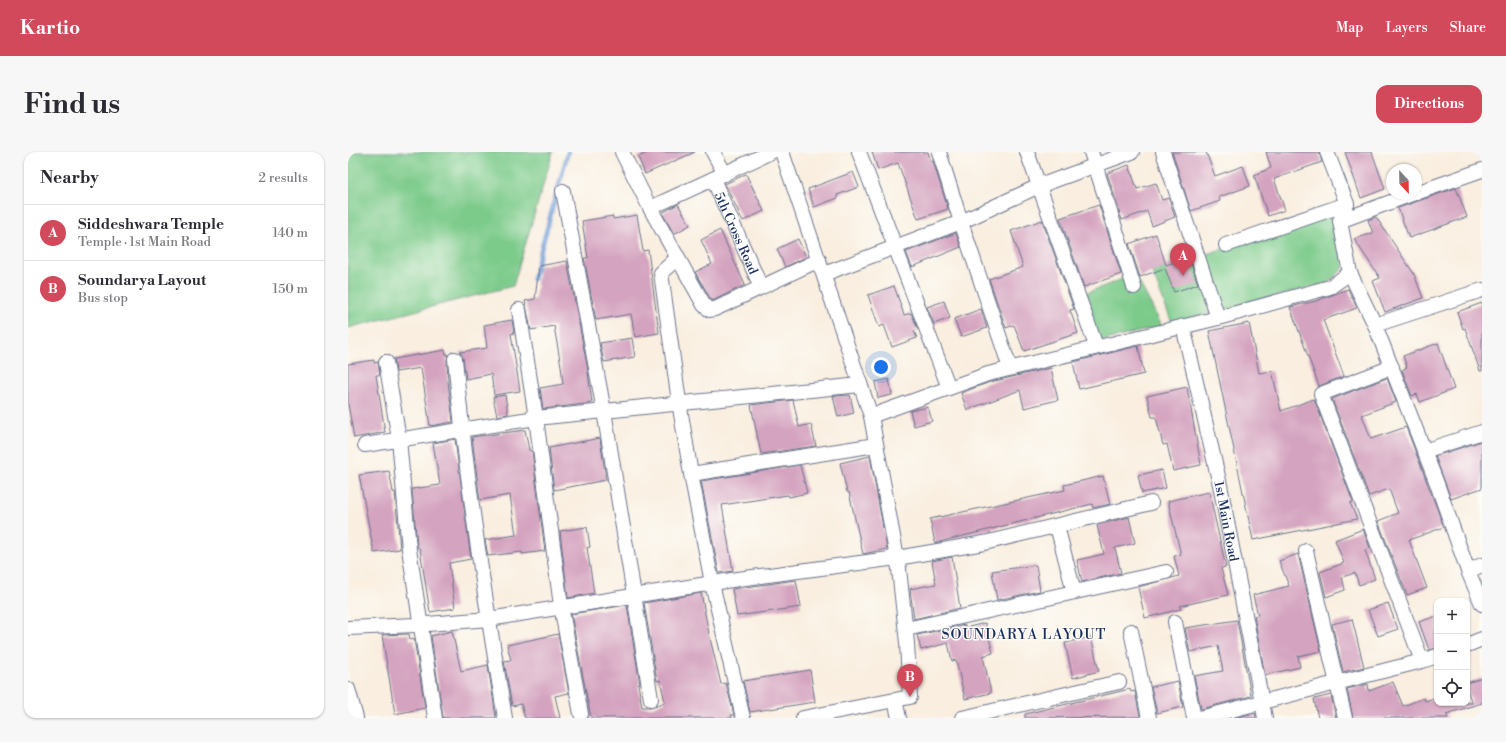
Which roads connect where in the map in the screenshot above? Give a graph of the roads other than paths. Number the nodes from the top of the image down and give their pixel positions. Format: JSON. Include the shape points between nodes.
{"nodes":[{"id":1,"x":622,"y":152,"type":"edge"},
{"id":2,"x":714,"y":152,"type":"edge"},
{"id":3,"x":771,"y":152,"type":"edge"},
{"id":4,"x":782,"y":152,"type":"edge"},
{"id":5,"x":859,"y":152,"type":"edge"},
{"id":6,"x":939,"y":152,"type":"edge"},
{"id":7,"x":1028,"y":152,"type":"edge"},
{"id":8,"x":1092,"y":152,"type":"edge"},
{"id":9,"x":1132,"y":152,"type":"edge"},
{"id":10,"x":1163,"y":152,"type":"edge"},
{"id":11,"x":1327,"y":152,"type":"edge"},
{"id":12,"x":1096,"y":165,"type":"junction"},
{"id":13,"x":1482,"y":170,"type":"edge"},
{"id":14,"x":719,"y":176,"type":"junction"},
{"id":15,"x":1039,"y":186,"type":"junction"},
{"id":16,"x":563,"y":190,"type":"dead end"},
{"id":17,"x":1422,"y":191,"type":"edge"},
{"id":18,"x":1396,"y":200,"type":"edge"},
{"id":19,"x":1347,"y":204,"type":"junction"},
{"id":20,"x":650,"y":208,"type":"junction"},
{"id":21,"x":1340,"y":221,"type":"junction"},
{"id":22,"x":961,"y":222,"type":"junction"},
{"id":23,"x":1226,"y":245,"type":"dead end"},
{"id":24,"x":895,"y":246,"type":"junction"},
{"id":25,"x":678,"y":257,"type":"junction"},
{"id":26,"x":819,"y":260,"type":"junction"},
{"id":27,"x":1350,"y":273,"type":"junction"},
{"id":28,"x":824,"y":274,"type":"junction"},
{"id":29,"x":761,"y":287,"type":"junction"},
{"id":30,"x":1134,"y":287,"type":"dead end"},
{"id":31,"x":1482,"y":290,"type":"edge"},
{"id":32,"x":519,"y":310,"type":"dead end"},
{"id":33,"x":1218,"y":318,"type":"junction"},
{"id":34,"x":1375,"y":325,"type":"junction"},
{"id":35,"x":1183,"y":326,"type":"junction"},
{"id":36,"x":1096,"y":346,"type":"junction"},
{"id":37,"x":455,"y":359,"type":"dead end"},
{"id":38,"x":386,"y":362,"type":"dead end"},
{"id":39,"x":1392,"y":367,"type":"junction"},
{"id":40,"x":1010,"y":368,"type":"junction"},
{"id":41,"x":860,"y":385,"type":"junction"},
{"id":42,"x":949,"y":388,"type":"junction"},
{"id":43,"x":679,"y":402,"type":"junction"},
{"id":44,"x":604,"y":411,"type":"junction"},
{"id":45,"x":871,"y":416,"type":"junction"},
{"id":46,"x":536,"y":418,"type":"junction"},
{"id":47,"x":461,"y":430,"type":"junction"},
{"id":48,"x":1482,"y":432,"type":"edge"},
{"id":49,"x":399,"y":439,"type":"junction"},
{"id":50,"x":365,"y":444,"type":"dead end"},
{"id":51,"x":876,"y":445,"type":"junction"},
{"id":52,"x":1424,"y":451,"type":"junction"},
{"id":53,"x":691,"y":474,"type":"junction"},
{"id":54,"x":1151,"y":503,"type":"dead end"},
{"id":55,"x":1057,"y":526,"type":"junction"},
{"id":56,"x":1306,"y":552,"type":"dead end"},
{"id":57,"x":896,"y":558,"type":"junction"},
{"id":58,"x":1482,"y":565,"type":"edge"},
{"id":59,"x":1468,"y":570,"type":"junction"},
{"id":60,"x":1166,"y":572,"type":"dead end"},
{"id":61,"x":712,"y":583,"type":"junction"},
{"id":62,"x":1074,"y":592,"type":"junction"},
{"id":63,"x":633,"y":596,"type":"junction"},
{"id":64,"x":1482,"y":604,"type":"edge"},
{"id":65,"x":561,"y":606,"type":"junction"},
{"id":66,"x":489,"y":619,"type":"junction"},
{"id":67,"x":1175,"y":622,"type":"dead end"},
{"id":68,"x":420,"y":625,"type":"junction"},
{"id":69,"x":348,"y":628,"type":"edge"},
{"id":70,"x":906,"y":630,"type":"junction"},
{"id":71,"x":1131,"y":631,"type":"dead end"},
{"id":72,"x":1482,"y":639,"type":"edge"},
{"id":73,"x":1470,"y":643,"type":"edge"},
{"id":74,"x":1434,"y":657,"type":"edge"},
{"id":75,"x":1422,"y":661,"type":"junction"},
{"id":76,"x":1119,"y":682,"type":"dead end"},
{"id":77,"x":1338,"y":683,"type":"junction"},
{"id":78,"x":348,"y":689,"type":"edge"},
{"id":79,"x":651,"y":699,"type":"dead end"},
{"id":80,"x":895,"y":700,"type":"junction"},
{"id":81,"x":1262,"y":703,"type":"junction"},
{"id":82,"x":581,"y":714,"type":"dead end"},
{"id":83,"x":822,"y":716,"type":"edge"},
{"id":84,"x":356,"y":718,"type":"edge"},
{"id":85,"x":435,"y":718,"type":"edge"},
{"id":86,"x":505,"y":718,"type":"edge"},
{"id":87,"x":743,"y":718,"type":"edge"},
{"id":88,"x":803,"y":718,"type":"edge"},
{"id":89,"x":899,"y":718,"type":"edge"},
{"id":90,"x":962,"y":718,"type":"edge"},
{"id":91,"x":1149,"y":718,"type":"edge"},
{"id":92,"x":1194,"y":718,"type":"edge"},
{"id":93,"x":1200,"y":718,"type":"edge"},
{"id":94,"x":1265,"y":718,"type":"edge"},
{"id":95,"x":1345,"y":718,"type":"edge"}],
"edges":[{"from":1,"to":20,"type":"street"},
{"from":2,"to":14,"type":"street","name":"5th Cross Road"},
{"from":3,"to":14,"type":"street"},
{"from":4,"to":26,"type":"street"},
{"from":5,"to":24,"type":"street"},
{"from":6,"to":22,"type":"street"},
{"from":7,"to":15,"type":"street"},
{"from":8,"to":12,"type":"street"},
{"from":9,"to":12,"type":"street"},
{"from":10,"to":33,"type":"street"},
{"from":11,"to":19,"type":"street"},
{"from":12,"to":15,"type":"street"},
{"from":12,"to":30,"type":"street"},
{"from":13,"to":17,"type":"street"},
{"from":14,"to":20,"type":"street"},
{"from":14,"to":29,"type":"street","name":"5th Cross Road"},
{"from":15,"to":22,"type":"street"},
{"from":15,"to":36,"type":"street"},
{"from":16,"to":44,"type":"street"},
{"from":18,"to":21,"type":"street"},
{"from":19,"to":21,"type":"street"},
{"from":19,"to":23,"type":"street"},
{"from":20,"to":25,"type":"street"},
{"from":21,"to":27,"type":"street"},
{"from":22,"to":24,"type":"street"},
{"from":22,"to":40,"type":"street"},
{"from":24,"to":28,"type":"street"},
{"from":24,"to":42,"type":"street"},
{"from":25,"to":29,"type":"street","via":[[704,304],[710,310]]},
{"from":25,"to":43,"type":"street","via":[[661,273]]},
{"from":26,"to":28,"type":"street"},
{"from":26,"to":29,"type":"street"},
{"from":27,"to":33,"type":"street","via":[[1330,287]]},
{"from":27,"to":34,"type":"street"},
{"from":28,"to":41,"type":"street"},
{"from":31,"to":34,"type":"street"},
{"from":32,"to":46,"type":"street"},
{"from":33,"to":35,"type":"street"},
{"from":34,"to":39,"type":"street"},
{"from":35,"to":36,"type":"street"},
{"from":35,"to":81,"type":"street","name":"1st Main Road","via":[[1220,485]]},
{"from":36,"to":40,"type":"street"},
{"from":37,"to":47,"type":"street"},
{"from":38,"to":49,"type":"street"},
{"from":39,"to":52,"type":"street"},
{"from":39,"to":75,"type":"street","via":[[1321,394]]},
{"from":40,"to":42,"type":"street"},
{"from":41,"to":43,"type":"street"},
{"from":41,"to":45,"type":"street"},
{"from":42,"to":45,"type":"street"},
{"from":43,"to":44,"type":"street"},
{"from":43,"to":53,"type":"street"},
{"from":44,"to":46,"type":"street"},
{"from":44,"to":63,"type":"street"},
{"from":45,"to":51,"type":"street"},
{"from":46,"to":47,"type":"street"},
{"from":46,"to":65,"type":"street"},
{"from":47,"to":49,"type":"street"},
{"from":47,"to":66,"type":"street"},
{"from":48,"to":52,"type":"street"},
{"from":49,"to":50,"type":"street"},
{"from":49,"to":68,"type":"street","via":[[409,549]]},
{"from":51,"to":53,"type":"street"},
{"from":51,"to":57,"type":"street"},
{"from":52,"to":59,"type":"street"},
{"from":53,"to":61,"type":"street"},
{"from":54,"to":55,"type":"street"},
{"from":55,"to":57,"type":"street","via":[[984,543]]},
{"from":55,"to":62,"type":"street"},
{"from":56,"to":77,"type":"street"},
{"from":57,"to":61,"type":"street"},
{"from":57,"to":70,"type":"street"},
{"from":58,"to":59,"type":"street"},
{"from":59,"to":64,"type":"street"},
{"from":60,"to":62,"type":"street"},
{"from":61,"to":63,"type":"street"},
{"from":61,"to":87,"type":"street"},
{"from":62,"to":70,"type":"street"},
{"from":63,"to":65,"type":"street"},
{"from":63,"to":79,"type":"street"},
{"from":65,"to":66,"type":"street"},
{"from":65,"to":82,"type":"street"},
{"from":66,"to":68,"type":"street"},
{"from":66,"to":86,"type":"street"},
{"from":67,"to":92,"type":"street"},
{"from":68,"to":69,"type":"street"},
{"from":68,"to":85,"type":"street"},
{"from":70,"to":80,"type":"street","via":[[910,697]]},
{"from":71,"to":91,"type":"street"},
{"from":72,"to":73,"type":"street"},
{"from":74,"to":75,"type":"street"},
{"from":75,"to":77,"type":"street"},
{"from":76,"to":90,"type":"street"},
{"from":77,"to":81,"type":"street"},
{"from":77,"to":95,"type":"street"},
{"from":78,"to":84,"type":"street"},
{"from":80,"to":83,"type":"street"},
{"from":80,"to":89,"type":"street"},
{"from":81,"to":93,"type":"street"},
{"from":81,"to":94,"type":"street","name":"1st Main Road"},
{"from":83,"to":88,"type":"street"}]}
